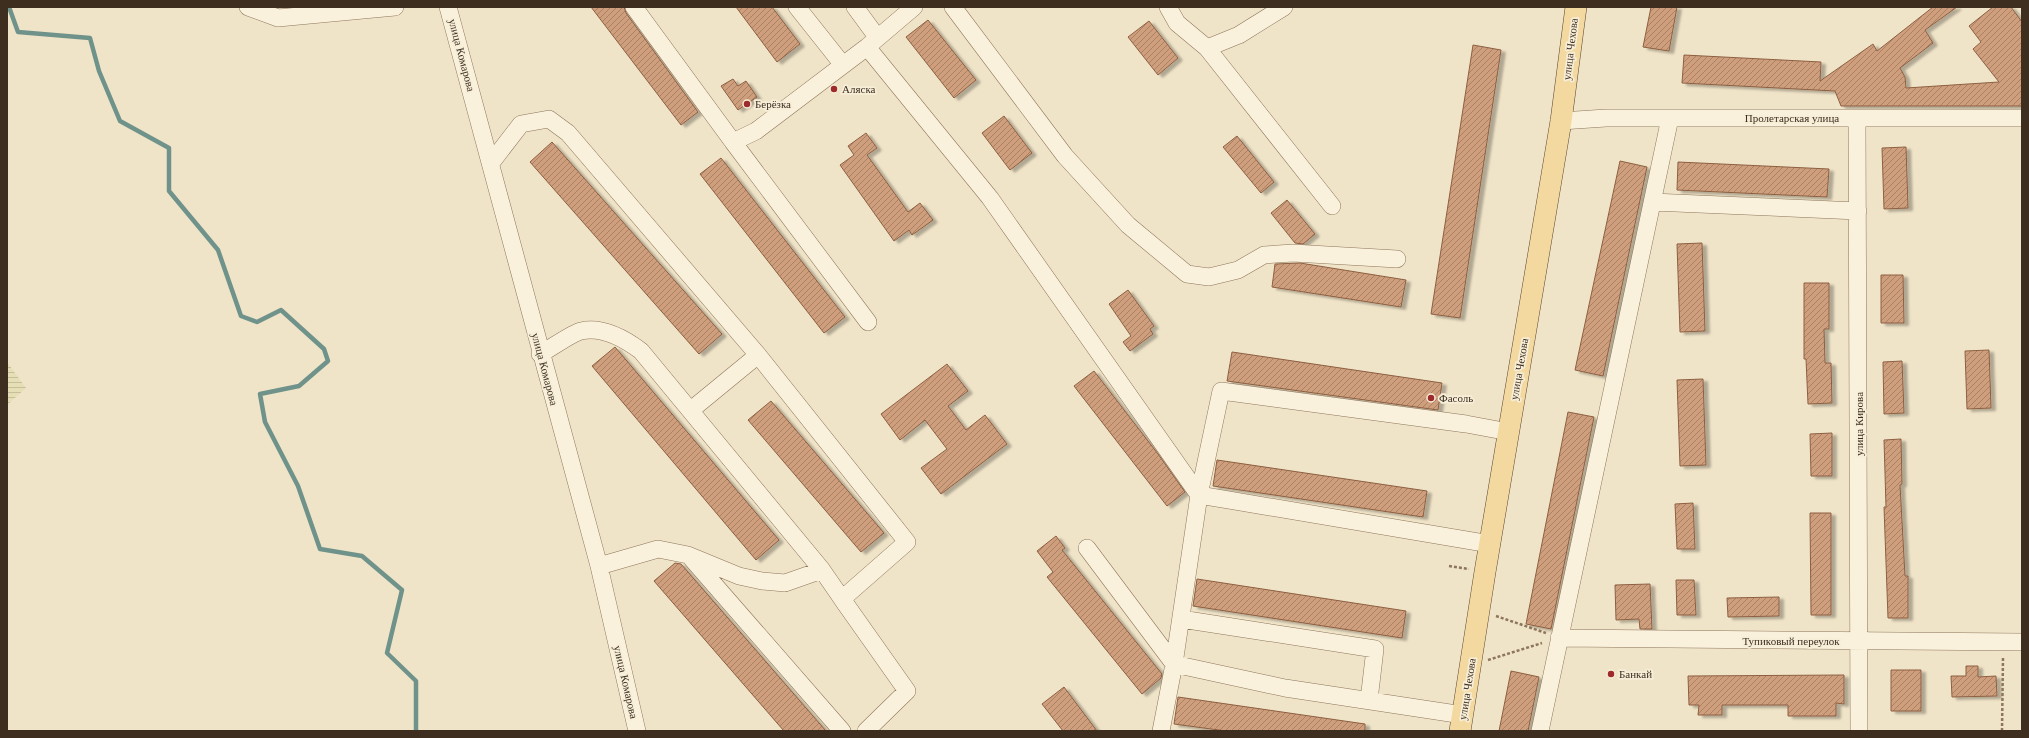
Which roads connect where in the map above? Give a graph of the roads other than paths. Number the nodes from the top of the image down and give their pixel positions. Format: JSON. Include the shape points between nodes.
{"nodes":[{"id":1,"x":248,"y":7,"type":"edge"},
{"id":2,"x":395,"y":7,"type":"edge"},
{"id":3,"x":448,"y":7,"type":"edge"},
{"id":4,"x":634,"y":7,"type":"edge"},
{"id":5,"x":797,"y":7,"type":"edge"},
{"id":6,"x":855,"y":7,"type":"edge"},
{"id":7,"x":914,"y":7,"type":"edge"},
{"id":8,"x":953,"y":7,"type":"edge"},
{"id":9,"x":1168,"y":7,"type":"edge"},
{"id":10,"x":1284,"y":7,"type":"edge"},
{"id":11,"x":1576,"y":7,"type":"edge"},
{"id":12,"x":872,"y":42,"type":"junction"},
{"id":13,"x":1207,"y":48,"type":"junction"},
{"id":14,"x":843,"y":65,"type":"junction"},
{"id":15,"x":1670,"y":118,"type":"junction"},
{"id":16,"x":1857,"y":118,"type":"junction"},
{"id":17,"x":2022,"y":118,"type":"edge"},
{"id":18,"x":1561,"y":121,"type":"junction"},
{"id":19,"x":733,"y":142,"type":"junction"},
{"id":20,"x":491,"y":163,"type":"junction"},
{"id":21,"x":1652,"y":202,"type":"junction"},
{"id":22,"x":1332,"y":206,"type":"dead end"},
{"id":23,"x":1858,"y":211,"type":"junction"},
{"id":24,"x":1397,"y":259,"type":"dead end"},
{"id":25,"x":868,"y":322,"type":"dead end"},
{"id":26,"x":540,"y":354,"type":"junction"},
{"id":27,"x":758,"y":355,"type":"junction"},
{"id":28,"x":691,"y":410,"type":"junction"},
{"id":29,"x":1508,"y":432,"type":"junction"},
{"id":30,"x":1199,"y":495,"type":"junction"},
{"id":31,"x":1490,"y":544,"type":"junction"},
{"id":32,"x":1087,"y":548,"type":"dead end"},
{"id":33,"x":688,"y":555,"type":"junction"},
{"id":34,"x":599,"y":566,"type":"junction"},
{"id":35,"x":822,"y":570,"type":"junction"},
{"id":36,"x":842,"y":599,"type":"junction"},
{"id":37,"x":1181,"y":619,"type":"junction"},
{"id":38,"x":1559,"y":638,"type":"junction"},
{"id":39,"x":1860,"y":641,"type":"junction"},
{"id":40,"x":2022,"y":642,"type":"edge"},
{"id":41,"x":1174,"y":664,"type":"junction"},
{"id":42,"x":1369,"y":700,"type":"junction"},
{"id":43,"x":1462,"y":723,"type":"edge"},
{"id":44,"x":637,"y":731,"type":"edge"},
{"id":45,"x":842,"y":731,"type":"edge"},
{"id":46,"x":866,"y":731,"type":"edge"},
{"id":47,"x":1161,"y":731,"type":"edge"},
{"id":48,"x":1540,"y":731,"type":"edge"},
{"id":49,"x":1860,"y":731,"type":"edge"}],
"edges":[{"from":1,"to":2,"type":"street","via":[[278,18]]},
{"from":3,"to":20,"type":"street","name":"улица Комарова"},
{"from":4,"to":19,"type":"street"},
{"from":5,"to":14,"type":"street"},
{"from":6,"to":12,"type":"street"},
{"from":7,"to":12,"type":"street"},
{"from":8,"to":24,"type":"street","via":[[1065,156],[1128,225],[1187,274],[1209,278],[1238,270],[1264,255],[1293,253]]},
{"from":9,"to":13,"type":"street","via":[[1177,23]]},
{"from":10,"to":13,"type":"street","via":[[1239,36]]},
{"from":11,"to":18,"type":"main road","name":"улица Чехова"},
{"from":12,"to":14,"type":"street"},
{"from":12,"to":30,"type":"street","via":[[990,198]]},
{"from":13,"to":22,"type":"street"},
{"from":14,"to":19,"type":"street","via":[[756,131]]},
{"from":15,"to":16,"type":"street","name":"Пролетарская улица"},
{"from":15,"to":18,"type":"street","name":"Пролетарская улица"},
{"from":15,"to":21,"type":"street"},
{"from":16,"to":17,"type":"street","name":"Пролетарская улица"},
{"from":16,"to":23,"type":"street","name":"улица Кирова"},
{"from":18,"to":29,"type":"main road","name":"улица Чехова"},
{"from":19,"to":25,"type":"street"},
{"from":20,"to":26,"type":"street","name":"улица Комарова"},
{"from":20,"to":27,"type":"street","via":[[521,124],[549,119],[568,133]]},
{"from":21,"to":23,"type":"street"},
{"from":21,"to":38,"type":"street"},
{"from":23,"to":39,"type":"street","name":"улица Кирова"},
{"from":26,"to":28,"type":"street","via":[[580,331],[601,331],[627,340],[641,351]]},
{"from":26,"to":34,"type":"street","name":"улица Комарова"},
{"from":27,"to":28,"type":"street"},
{"from":27,"to":36,"type":"street","via":[[907,542]]},
{"from":28,"to":35,"type":"street"},
{"from":29,"to":30,"type":"street","via":[[1221,391]]},
{"from":29,"to":31,"type":"main road","name":"улица Чехова"},
{"from":30,"to":31,"type":"street"},
{"from":30,"to":37,"type":"street"},
{"from":31,"to":43,"type":"main road","name":"улица Чехова"},
{"from":32,"to":41,"type":"street"},
{"from":33,"to":34,"type":"street","via":[[658,548]]},
{"from":33,"to":35,"type":"street","via":[[739,576],[762,581],[785,583]]},
{"from":33,"to":45,"type":"street"},
{"from":34,"to":44,"type":"street","name":"улица Комарова"},
{"from":35,"to":36,"type":"street"},
{"from":36,"to":46,"type":"street","via":[[907,691]]},
{"from":37,"to":41,"type":"street"},
{"from":37,"to":42,"type":"street","via":[[1375,649]]},
{"from":38,"to":39,"type":"street","name":"Тупиковый переулок"},
{"from":38,"to":48,"type":"street"},
{"from":39,"to":40,"type":"street","name":"Тупиковый переулок"},
{"from":39,"to":49,"type":"street","name":"улица Кирова"},
{"from":41,"to":42,"type":"street","via":[[1285,688]]},
{"from":41,"to":47,"type":"street"},
{"from":42,"to":43,"type":"street"}]}
